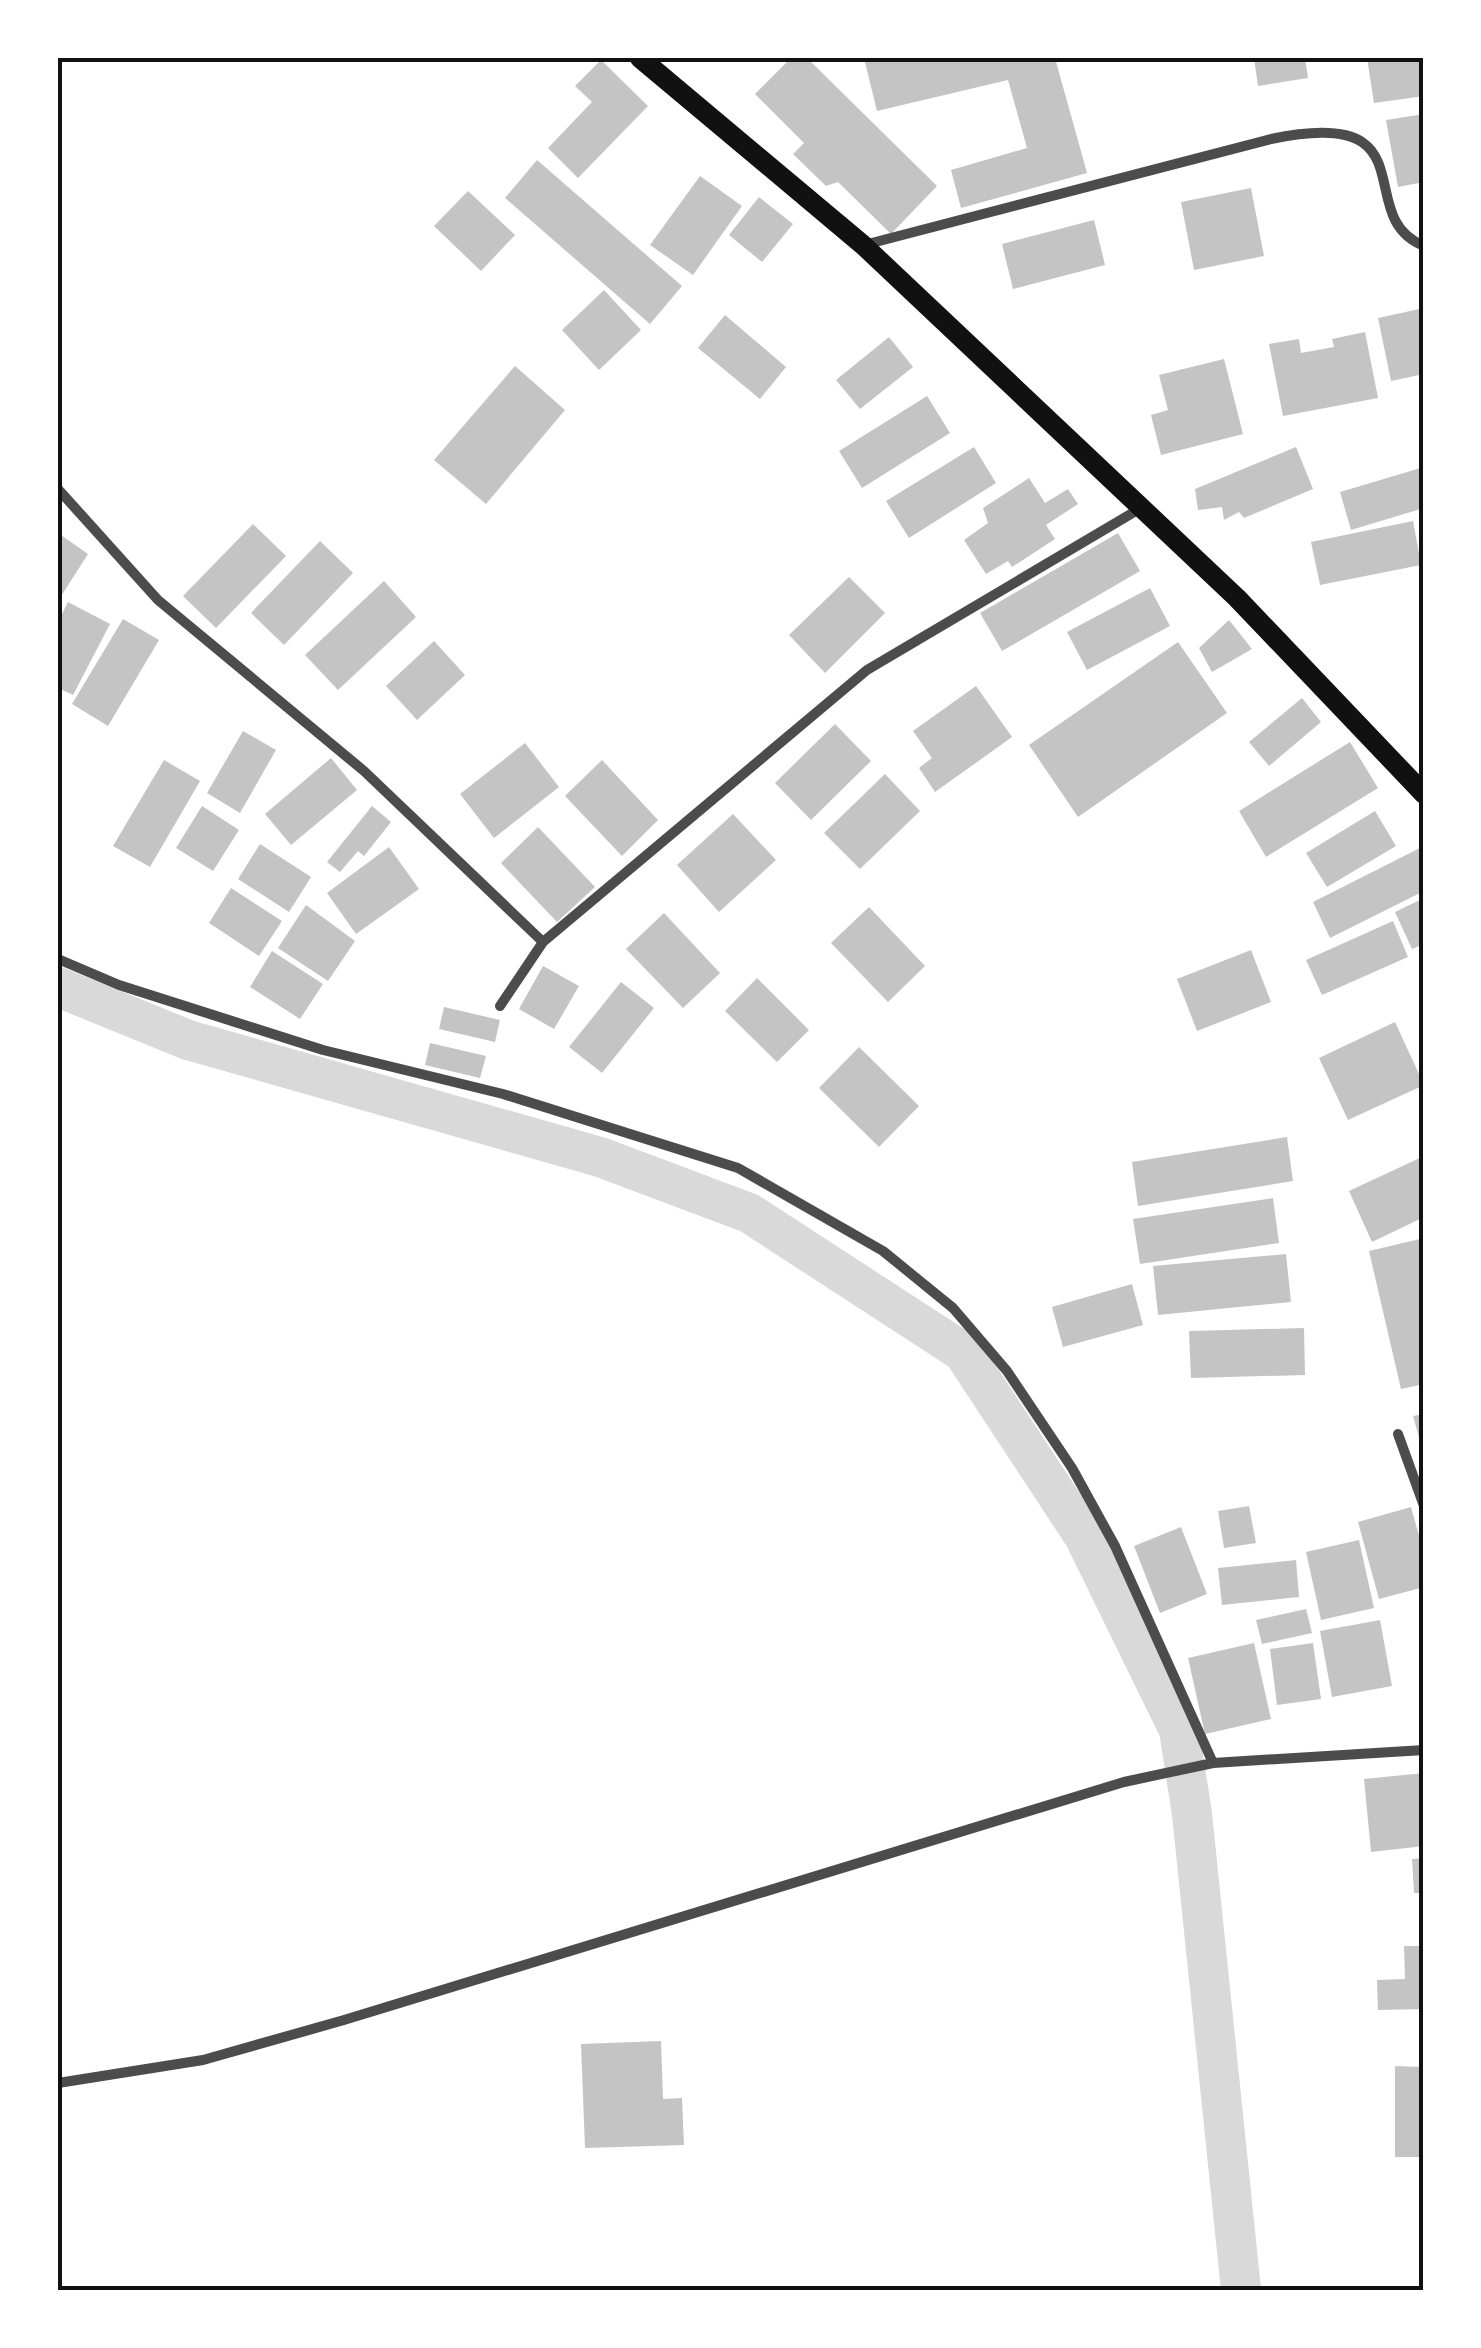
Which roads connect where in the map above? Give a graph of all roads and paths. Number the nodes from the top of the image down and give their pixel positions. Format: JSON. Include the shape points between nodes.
{"nodes":[{"id":1,"x":640,"y":58,"type":"edge"},
{"id":2,"x":863,"y":245,"type":"junction"},
{"id":3,"x":1424,"y":246,"type":"edge"},
{"id":4,"x":58,"y":489,"type":"edge"},
{"id":5,"x":1141,"y":508,"type":"junction"},
{"id":6,"x":1424,"y":794,"type":"edge"},
{"id":7,"x":543,"y":942,"type":"junction"},
{"id":8,"x":58,"y":959,"type":"edge"},
{"id":9,"x":500,"y":1006,"type":"dead end"},
{"id":10,"x":1398,"y":1434,"type":"dead end"},
{"id":11,"x":1424,"y":1506,"type":"edge"},
{"id":12,"x":1424,"y":1750,"type":"edge"},
{"id":13,"x":1208,"y":1764,"type":"junction"},
{"id":14,"x":58,"y":2084,"type":"edge"}],
"edges":[{"from":1,"to":2,"type":"main road"},
{"from":2,"to":3,"type":"street","via":[[1271,139],[1336,131],[1374,152],[1398,223]]},
{"from":2,"to":5,"type":"main road"},
{"from":4,"to":7,"type":"street","via":[[158,600],[364,771]]},
{"from":5,"to":6,"type":"main road","via":[[1305,666]]},
{"from":5,"to":7,"type":"street","via":[[867,670]]},
{"from":7,"to":9,"type":"street"},
{"from":8,"to":13,"type":"street","via":[[323,1050],[503,1094],[738,1168],[883,1251],[953,1308],[1007,1371],[1072,1468],[1115,1546]]},
{"from":10,"to":11,"type":"street"},
{"from":12,"to":13,"type":"street"},
{"from":13,"to":14,"type":"street","via":[[202,2060]]}]}
